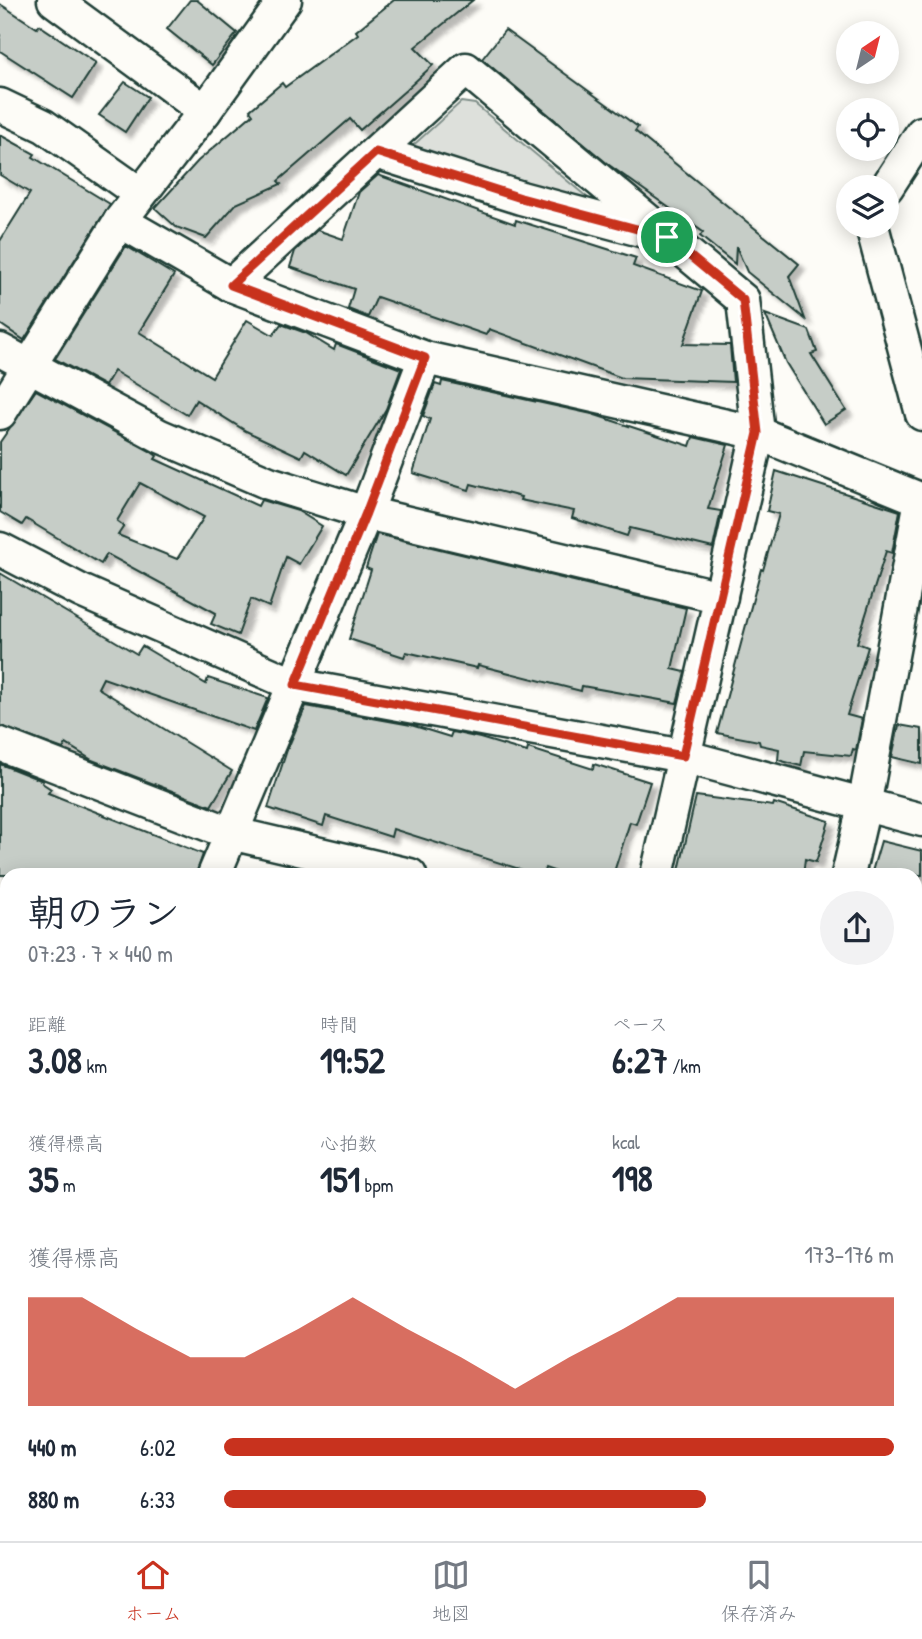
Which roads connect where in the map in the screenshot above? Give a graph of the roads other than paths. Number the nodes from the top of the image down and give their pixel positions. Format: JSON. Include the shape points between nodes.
{"nodes":[{"id":1,"x":54,"y":0,"type":"edge"},
{"id":2,"x":285,"y":0,"type":"edge"},
{"id":3,"x":0,"y":105,"type":"edge"},
{"id":4,"x":205,"y":111,"type":"junction"},
{"id":5,"x":922,"y":134,"type":"edge"},
{"id":6,"x":376,"y":152,"type":"junction"},
{"id":7,"x":895,"y":175,"type":"edge"},
{"id":8,"x":139,"y":193,"type":"junction"},
{"id":9,"x":120,"y":221,"type":"junction"},
{"id":10,"x":667,"y":237,"type":"junction"},
{"id":11,"x":875,"y":238,"type":"edge"},
{"id":12,"x":231,"y":285,"type":"junction"},
{"id":13,"x":0,"y":350,"type":"edge"},
{"id":14,"x":425,"y":358,"type":"junction"},
{"id":15,"x":27,"y":368,"type":"junction"},
{"id":16,"x":0,"y":413,"type":"edge"},
{"id":17,"x":922,"y":414,"type":"edge"},
{"id":18,"x":758,"y":433,"type":"junction"},
{"id":19,"x":922,"y":500,"type":"edge"},
{"id":20,"x":366,"y":513,"type":"junction"},
{"id":21,"x":0,"y":549,"type":"edge"},
{"id":22,"x":720,"y":597,"type":"junction"},
{"id":23,"x":295,"y":685,"type":"junction"},
{"id":24,"x":0,"y":744,"type":"edge"},
{"id":25,"x":683,"y":756,"type":"junction"},
{"id":26,"x":864,"y":806,"type":"junction"},
{"id":27,"x":922,"y":820,"type":"edge"},
{"id":28,"x":230,"y":833,"type":"junction"},
{"id":29,"x":217,"y":868,"type":"edge"},
{"id":30,"x":380,"y":868,"type":"edge"},
{"id":31,"x":659,"y":868,"type":"edge"},
{"id":32,"x":850,"y":868,"type":"edge"}],
"edges":[{"from":1,"to":4,"type":"street"},
{"from":2,"to":4,"type":"street"},
{"from":3,"to":8,"type":"street","via":[[44,126]]},
{"from":4,"to":8,"type":"street"},
{"from":5,"to":7,"type":"street"},
{"from":6,"to":10,"type":"street"},
{"from":6,"to":10,"type":"street","via":[[466,69]]},
{"from":6,"to":12,"type":"street"},
{"from":8,"to":9,"type":"street"},
{"from":9,"to":12,"type":"street"},
{"from":9,"to":15,"type":"street"},
{"from":10,"to":18,"type":"street","via":[[743,300]]},
{"from":11,"to":17,"type":"street"},
{"from":12,"to":14,"type":"street"},
{"from":13,"to":15,"type":"street"},
{"from":14,"to":18,"type":"street"},
{"from":14,"to":20,"type":"street"},
{"from":15,"to":16,"type":"street"},
{"from":15,"to":20,"type":"street","via":[[160,436],[269,483]]},
{"from":18,"to":19,"type":"street"},
{"from":18,"to":22,"type":"street"},
{"from":19,"to":26,"type":"street"},
{"from":20,"to":22,"type":"street"},
{"from":20,"to":23,"type":"street"},
{"from":21,"to":23,"type":"street","via":[[81,591]]},
{"from":22,"to":25,"type":"street"},
{"from":23,"to":25,"type":"street"},
{"from":23,"to":28,"type":"street"},
{"from":24,"to":28,"type":"street"},
{"from":25,"to":26,"type":"street"},
{"from":25,"to":31,"type":"street"},
{"from":26,"to":27,"type":"street"},
{"from":26,"to":32,"type":"street"},
{"from":28,"to":29,"type":"street"},
{"from":28,"to":30,"type":"street"}]}
